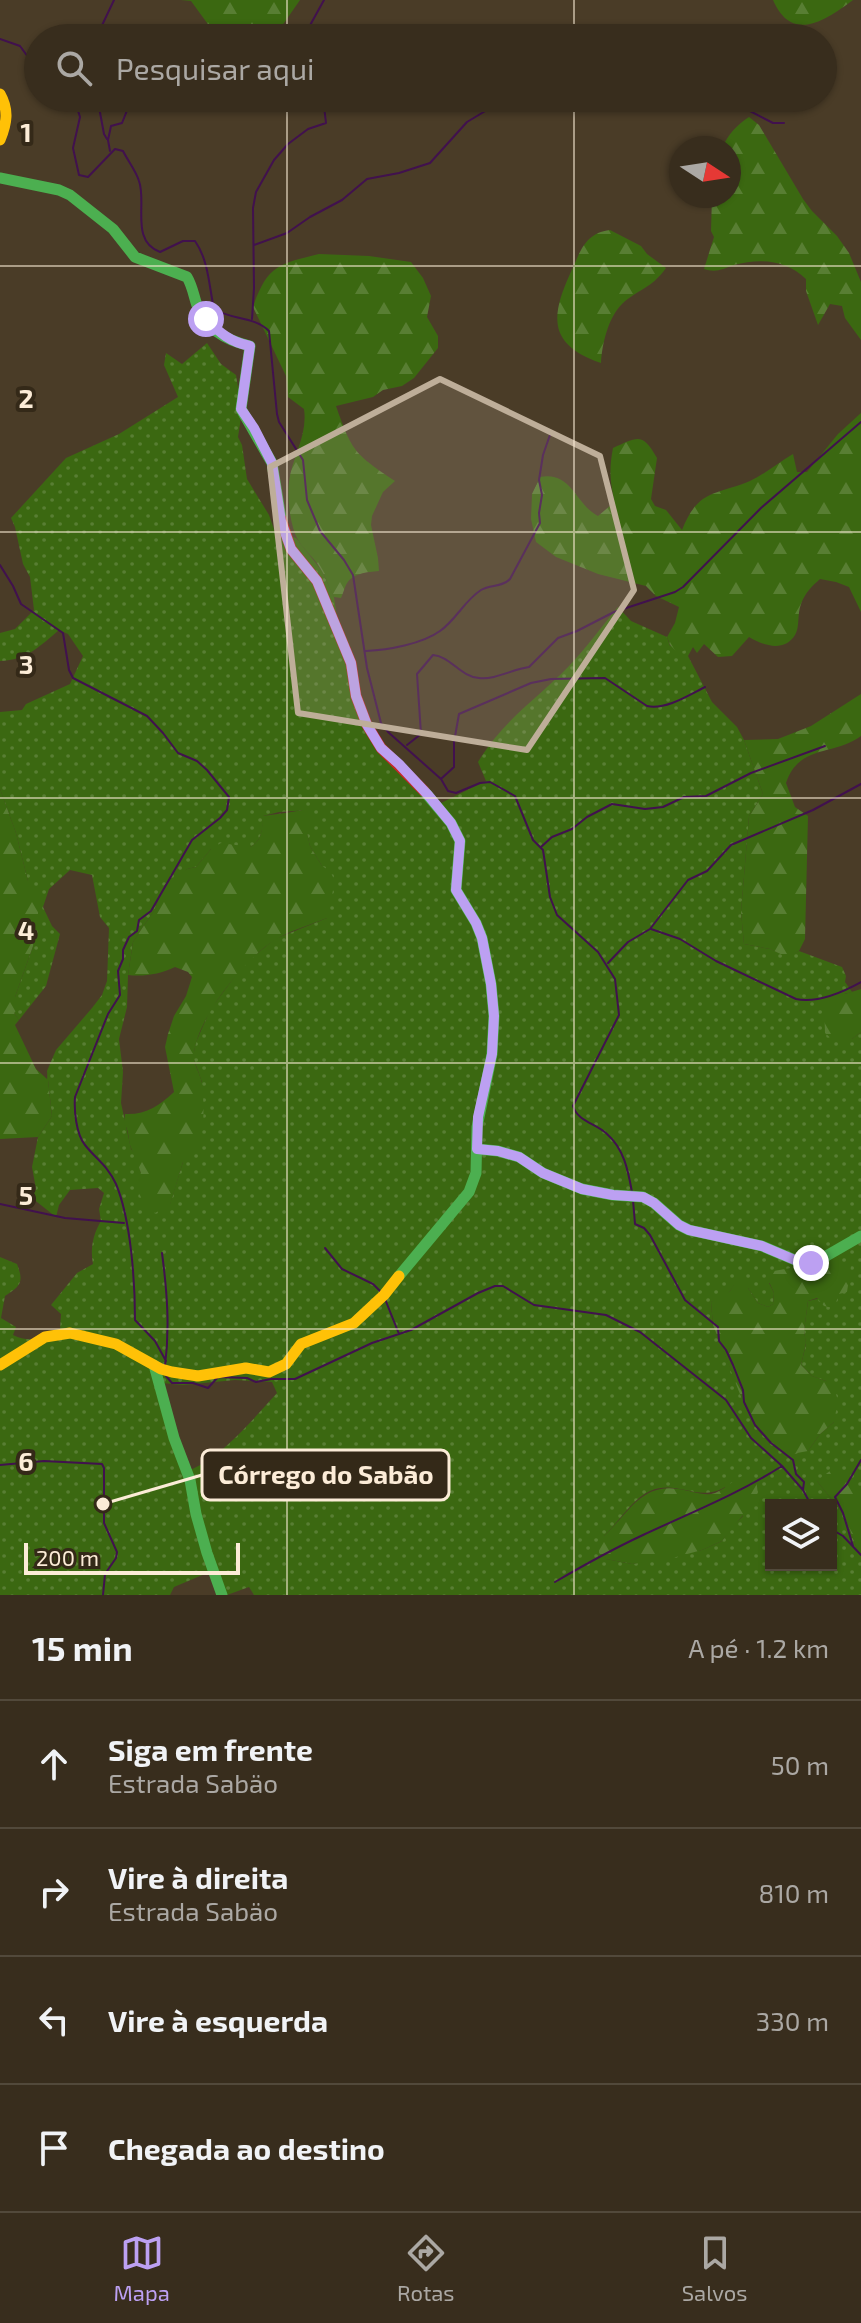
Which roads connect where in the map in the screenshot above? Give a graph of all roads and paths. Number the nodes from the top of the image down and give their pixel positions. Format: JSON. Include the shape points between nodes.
{"nodes":[{"id":1,"x":0,"y":94,"type":"edge"},
{"id":2,"x":0,"y":140,"type":"edge"},
{"id":3,"x":0,"y":178,"type":"edge"},
{"id":4,"x":477,"y":1149,"type":"junction"},
{"id":5,"x":861,"y":1236,"type":"edge"},
{"id":6,"x":0,"y":1365,"type":"edge"},
{"id":7,"x":154,"y":1365,"type":"junction"},
{"id":8,"x":222,"y":1595,"type":"edge"}],
"edges":[{"from":1,"to":2,"type":"street","via":[[8,114]]},
{"from":3,"to":4,"type":"street","via":[[70,195],[113,229],[135,257],[187,277],[203,315],[233,343],[250,346],[241,409],[272,463],[291,549],[317,581],[351,663],[367,725],[381,748],[451,823],[460,841],[456,890],[482,938],[494,1016]]},
{"from":4,"to":5,"type":"street","via":[[519,1157],[582,1189],[643,1197],[689,1230],[762,1246],[802,1263],[821,1259]]},
{"from":4,"to":7,"type":"street","via":[[469,1192],[384,1295],[354,1323],[301,1344],[286,1364],[269,1372],[246,1368],[198,1376]]},
{"from":6,"to":7,"type":"street","via":[[60,1333],[116,1344]]},
{"from":7,"to":8,"type":"street"}]}
